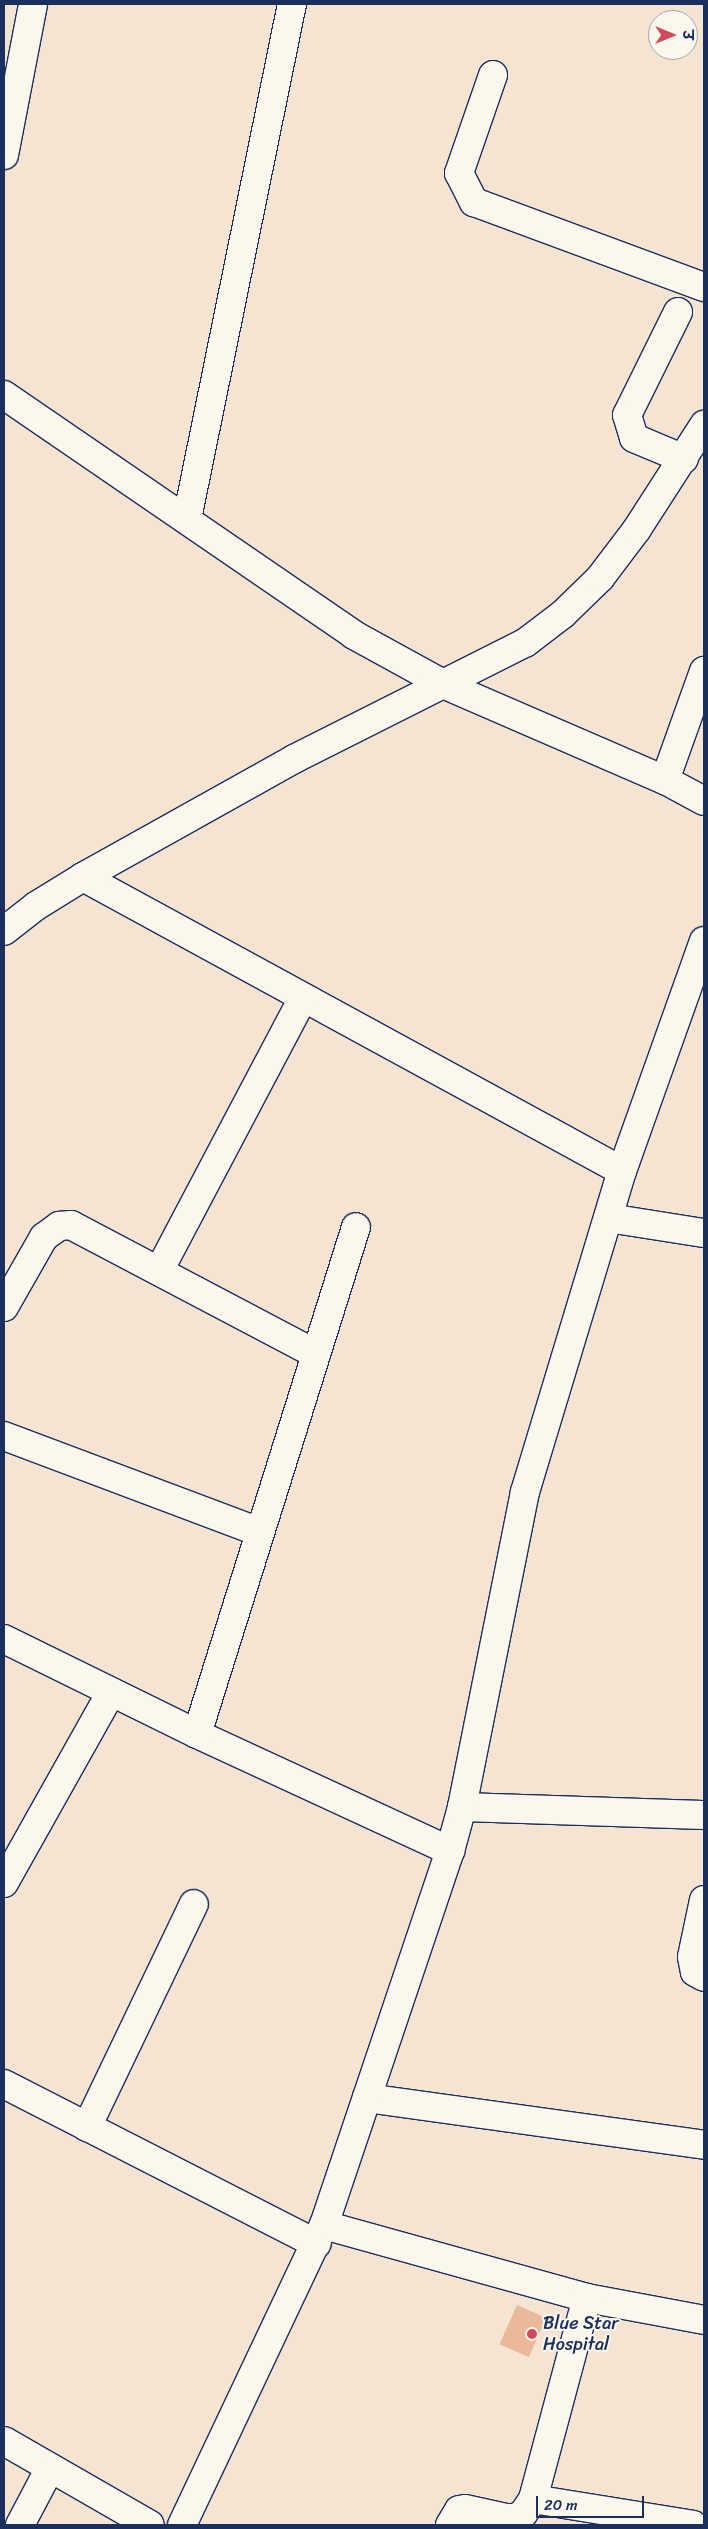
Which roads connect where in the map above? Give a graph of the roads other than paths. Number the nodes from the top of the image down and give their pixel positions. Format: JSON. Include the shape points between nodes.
{"nodes":[{"id":1,"x":32,"y":4,"type":"edge"},
{"id":2,"x":292,"y":4,"type":"edge"},
{"id":3,"x":493,"y":74,"type":"dead end"},
{"id":4,"x":4,"y":155,"type":"edge"},
{"id":5,"x":704,"y":287,"type":"edge"},
{"id":6,"x":678,"y":312,"type":"dead end"},
{"id":7,"x":4,"y":396,"type":"edge"},
{"id":8,"x":704,"y":425,"type":"edge"},
{"id":9,"x":684,"y":459,"type":"junction"},
{"id":10,"x":187,"y":519,"type":"junction"},
{"id":11,"x":704,"y":671,"type":"edge"},
{"id":12,"x":445,"y":685,"type":"junction"},
{"id":13,"x":665,"y":780,"type":"junction"},
{"id":14,"x":704,"y":801,"type":"edge"},
{"id":15,"x":83,"y":877,"type":"junction"},
{"id":16,"x":4,"y":931,"type":"edge"},
{"id":17,"x":704,"y":941,"type":"edge"},
{"id":18,"x":302,"y":998,"type":"junction"},
{"id":19,"x":622,"y":1172,"type":"junction"},
{"id":20,"x":609,"y":1218,"type":"junction"},
{"id":21,"x":356,"y":1227,"type":"dead end"},
{"id":22,"x":704,"y":1232,"type":"edge"},
{"id":23,"x":159,"y":1271,"type":"junction"},
{"id":24,"x":4,"y":1307,"type":"edge"},
{"id":25,"x":316,"y":1354,"type":"junction"},
{"id":26,"x":4,"y":1436,"type":"edge"},
{"id":27,"x":259,"y":1532,"type":"junction"},
{"id":28,"x":4,"y":1639,"type":"edge"},
{"id":29,"x":111,"y":1692,"type":"junction"},
{"id":30,"x":197,"y":1734,"type":"junction"},
{"id":31,"x":462,"y":1807,"type":"junction"},
{"id":32,"x":704,"y":1815,"type":"edge"},
{"id":33,"x":450,"y":1851,"type":"junction"},
{"id":34,"x":4,"y":1883,"type":"edge"},
{"id":35,"x":704,"y":1900,"type":"edge"},
{"id":36,"x":194,"y":1904,"type":"dead end"},
{"id":37,"x":704,"y":1977,"type":"edge"},
{"id":38,"x":4,"y":2084,"type":"edge"},
{"id":39,"x":367,"y":2098,"type":"junction"},
{"id":40,"x":87,"y":2127,"type":"junction"},
{"id":41,"x":704,"y":2145,"type":"edge"},
{"id":42,"x":320,"y":2234,"type":"junction"},
{"id":43,"x":587,"y":2298,"type":"junction"},
{"id":44,"x":704,"y":2320,"type":"edge"},
{"id":45,"x":4,"y":2441,"type":"edge"},
{"id":46,"x":50,"y":2468,"type":"junction"},
{"id":47,"x":533,"y":2499,"type":"junction"},
{"id":48,"x":20,"y":2525,"type":"edge"},
{"id":49,"x":150,"y":2525,"type":"edge"},
{"id":50,"x":182,"y":2525,"type":"edge"},
{"id":51,"x":450,"y":2525,"type":"edge"},
{"id":52,"x":693,"y":2525,"type":"edge"}],
"edges":[{"from":1,"to":4,"type":"street"},
{"from":2,"to":10,"type":"street"},
{"from":3,"to":5,"type":"street","via":[[459,172],[474,202]]},
{"from":6,"to":9,"type":"street","via":[[626,415],[634,438]]},
{"from":7,"to":10,"type":"street"},
{"from":8,"to":9,"type":"street"},
{"from":9,"to":12,"type":"street","via":[[600,578],[563,614],[526,643]]},
{"from":10,"to":12,"type":"street","via":[[354,635]]},
{"from":11,"to":13,"type":"street"},
{"from":12,"to":13,"type":"street"},
{"from":12,"to":15,"type":"street","via":[[294,760]]},
{"from":13,"to":14,"type":"street"},
{"from":15,"to":16,"type":"street","via":[[36,906]]},
{"from":15,"to":18,"type":"street"},
{"from":17,"to":19,"type":"street"},
{"from":18,"to":19,"type":"street"},
{"from":18,"to":23,"type":"street"},
{"from":19,"to":20,"type":"street"},
{"from":20,"to":22,"type":"street"},
{"from":20,"to":31,"type":"street","via":[[526,1492]]},
{"from":21,"to":25,"type":"street"},
{"from":23,"to":24,"type":"street","via":[[78,1228],[59,1226],[44,1237]]},
{"from":23,"to":25,"type":"street"},
{"from":25,"to":27,"type":"street"},
{"from":26,"to":27,"type":"street"},
{"from":27,"to":30,"type":"street"},
{"from":28,"to":29,"type":"street"},
{"from":29,"to":30,"type":"street"},
{"from":29,"to":34,"type":"street"},
{"from":30,"to":33,"type":"street"},
{"from":31,"to":32,"type":"street"},
{"from":31,"to":33,"type":"street"},
{"from":33,"to":39,"type":"street"},
{"from":35,"to":37,"type":"street","via":[[692,1957],[695,1972]]},
{"from":36,"to":40,"type":"street"},
{"from":38,"to":40,"type":"street"},
{"from":39,"to":41,"type":"street"},
{"from":39,"to":42,"type":"street"},
{"from":40,"to":42,"type":"street"},
{"from":42,"to":43,"type":"street"},
{"from":42,"to":50,"type":"street"},
{"from":43,"to":44,"type":"street"},
{"from":43,"to":47,"type":"street"},
{"from":45,"to":46,"type":"street"},
{"from":46,"to":48,"type":"street"},
{"from":46,"to":49,"type":"street"},
{"from":47,"to":51,"type":"street","via":[[523,2514],[515,2518],[465,2508],[458,2510]]},
{"from":47,"to":52,"type":"street"}]}
